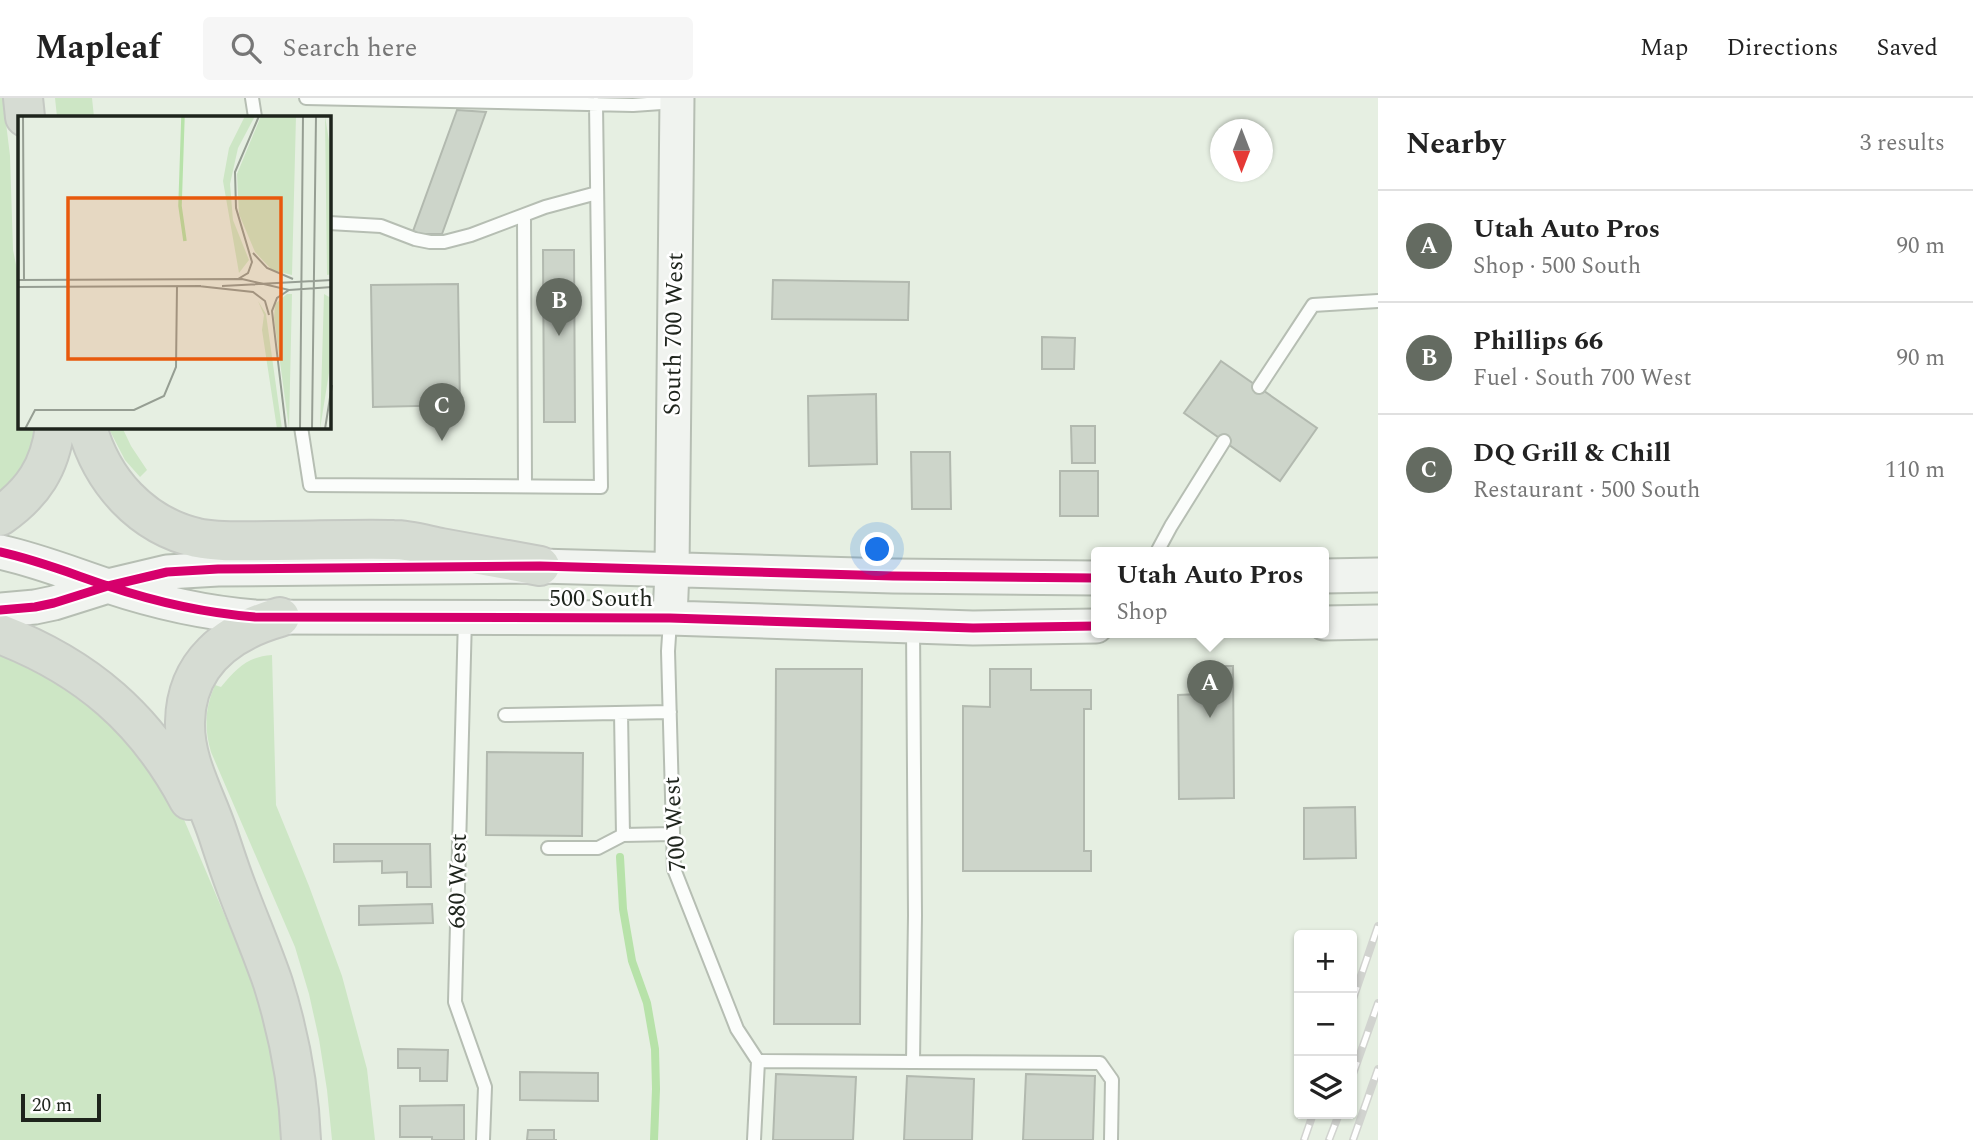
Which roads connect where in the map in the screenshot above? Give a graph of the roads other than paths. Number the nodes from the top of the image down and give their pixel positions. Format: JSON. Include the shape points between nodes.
{"nodes":[{"id":1,"x":23,"y":98,"type":"edge"},
{"id":2,"x":252,"y":98,"type":"edge"},
{"id":3,"x":306,"y":98,"type":"edge"},
{"id":4,"x":677,"y":100,"type":"edge"},
{"id":5,"x":596,"y":104,"type":"junction"},
{"id":6,"x":25,"y":116,"type":"edge"},
{"id":7,"x":255,"y":116,"type":"edge"},
{"id":8,"x":597,"y":193,"type":"junction"},
{"id":9,"x":523,"y":215,"type":"junction"},
{"id":10,"x":331,"y":223,"type":"edge"},
{"id":11,"x":1378,"y":301,"type":"edge"},
{"id":12,"x":1259,"y":387,"type":"dead end"},
{"id":13,"x":55,"y":429,"type":"edge"},
{"id":14,"x":88,"y":429,"type":"edge"},
{"id":15,"x":301,"y":429,"type":"edge"},
{"id":16,"x":1224,"y":441,"type":"dead end"},
{"id":17,"x":524,"y":486,"type":"junction"},
{"id":18,"x":0,"y":516,"type":"edge"},
{"id":19,"x":1160,"y":547,"type":"edge"},
{"id":20,"x":0,"y":552,"type":"edge"},
{"id":21,"x":540,"y":566,"type":"junction"},
{"id":22,"x":672,"y":570,"type":"junction"},
{"id":23,"x":1378,"y":575,"type":"edge"},
{"id":24,"x":1329,"y":576,"type":"edge"},
{"id":25,"x":1091,"y":578,"type":"edge"},
{"id":26,"x":108,"y":586,"type":"junction"},
{"id":27,"x":0,"y":610,"type":"edge"},
{"id":28,"x":280,"y":617,"type":"junction"},
{"id":29,"x":465,"y":617,"type":"junction"},
{"id":30,"x":670,"y":618,"type":"junction"},
{"id":31,"x":913,"y":626,"type":"junction"},
{"id":32,"x":1091,"y":626,"type":"edge"},
{"id":33,"x":0,"y":634,"type":"edge"},
{"id":34,"x":670,"y":712,"type":"junction"},
{"id":35,"x":621,"y":713,"type":"junction"},
{"id":36,"x":505,"y":715,"type":"dead end"},
{"id":37,"x":673,"y":834,"type":"junction"},
{"id":38,"x":622,"y":835,"type":"junction"},
{"id":39,"x":548,"y":848,"type":"dead end"},
{"id":40,"x":236,"y":888,"type":"junction"},
{"id":41,"x":758,"y":1061,"type":"junction"},
{"id":42,"x":913,"y":1062,"type":"junction"},
{"id":43,"x":302,"y":1140,"type":"edge"},
{"id":44,"x":483,"y":1140,"type":"edge"},
{"id":45,"x":754,"y":1140,"type":"edge"},
{"id":46,"x":1111,"y":1140,"type":"edge"}],
"edges":[{"from":1,"to":6,"type":"highway"},
{"from":2,"to":7,"type":"lane"},
{"from":3,"to":5,"type":"lane"},
{"from":4,"to":5,"type":"lane"},
{"from":4,"to":22,"type":"main road","name":"South 700 West"},
{"from":5,"to":8,"type":"lane"},
{"from":8,"to":9,"type":"lane"},
{"from":8,"to":17,"type":"lane","via":[[601,487]]},
{"from":9,"to":10,"type":"lane","via":[[444,242],[415,239],[381,226]]},
{"from":9,"to":17,"type":"lane"},
{"from":11,"to":12,"type":"lane","via":[[1312,305]]},
{"from":13,"to":18,"type":"highway","via":[[43,472]]},
{"from":14,"to":21,"type":"highway","via":[[107,474],[142,513],[198,538],[397,540]]},
{"from":15,"to":17,"type":"lane","via":[[310,485]]},
{"from":16,"to":19,"type":"lane"},
{"from":20,"to":26,"type":"main road","name":"500 South"},
{"from":21,"to":22,"type":"main road","name":"500 South"},
{"from":21,"to":26,"type":"main road","name":"500 South","via":[[192,570]]},
{"from":22,"to":25,"type":"main road","name":"500 South"},
{"from":22,"to":30,"type":"main road","name":"700 West"},
{"from":23,"to":24,"type":"main road"},
{"from":26,"to":27,"type":"main road","name":"500 South","via":[[54,603]]},
{"from":26,"to":28,"type":"main road","name":"500 South","via":[[204,611]]},
{"from":28,"to":29,"type":"main road","name":"500 South"},
{"from":28,"to":40,"type":"highway","via":[[242,631],[212,653],[195,678],[187,705],[189,755]]},
{"from":29,"to":30,"type":"main road","name":"500 South"},
{"from":29,"to":44,"type":"lane","name":"680 West","via":[[455,1002],[485,1087]]},
{"from":30,"to":31,"type":"main road","name":"500 South"},
{"from":30,"to":34,"type":"lane","name":"700 West"},
{"from":31,"to":32,"type":"main road","name":"500 South"},
{"from":31,"to":42,"type":"lane"},
{"from":33,"to":40,"type":"highway","via":[[71,669],[132,718],[181,785]]},
{"from":34,"to":35,"type":"lane"},
{"from":34,"to":37,"type":"lane","name":"700 West"},
{"from":35,"to":36,"type":"lane"},
{"from":35,"to":38,"type":"lane"},
{"from":37,"to":38,"type":"lane"},
{"from":37,"to":41,"type":"lane","name":"700 West","via":[[674,869],[737,1029]]},
{"from":38,"to":39,"type":"lane","via":[[598,848]]},
{"from":40,"to":43,"type":"highway","via":[[274,986],[294,1076]]},
{"from":41,"to":42,"type":"lane"},
{"from":41,"to":45,"type":"lane"},
{"from":42,"to":46,"type":"lane","via":[[1100,1063],[1112,1080]]}]}
